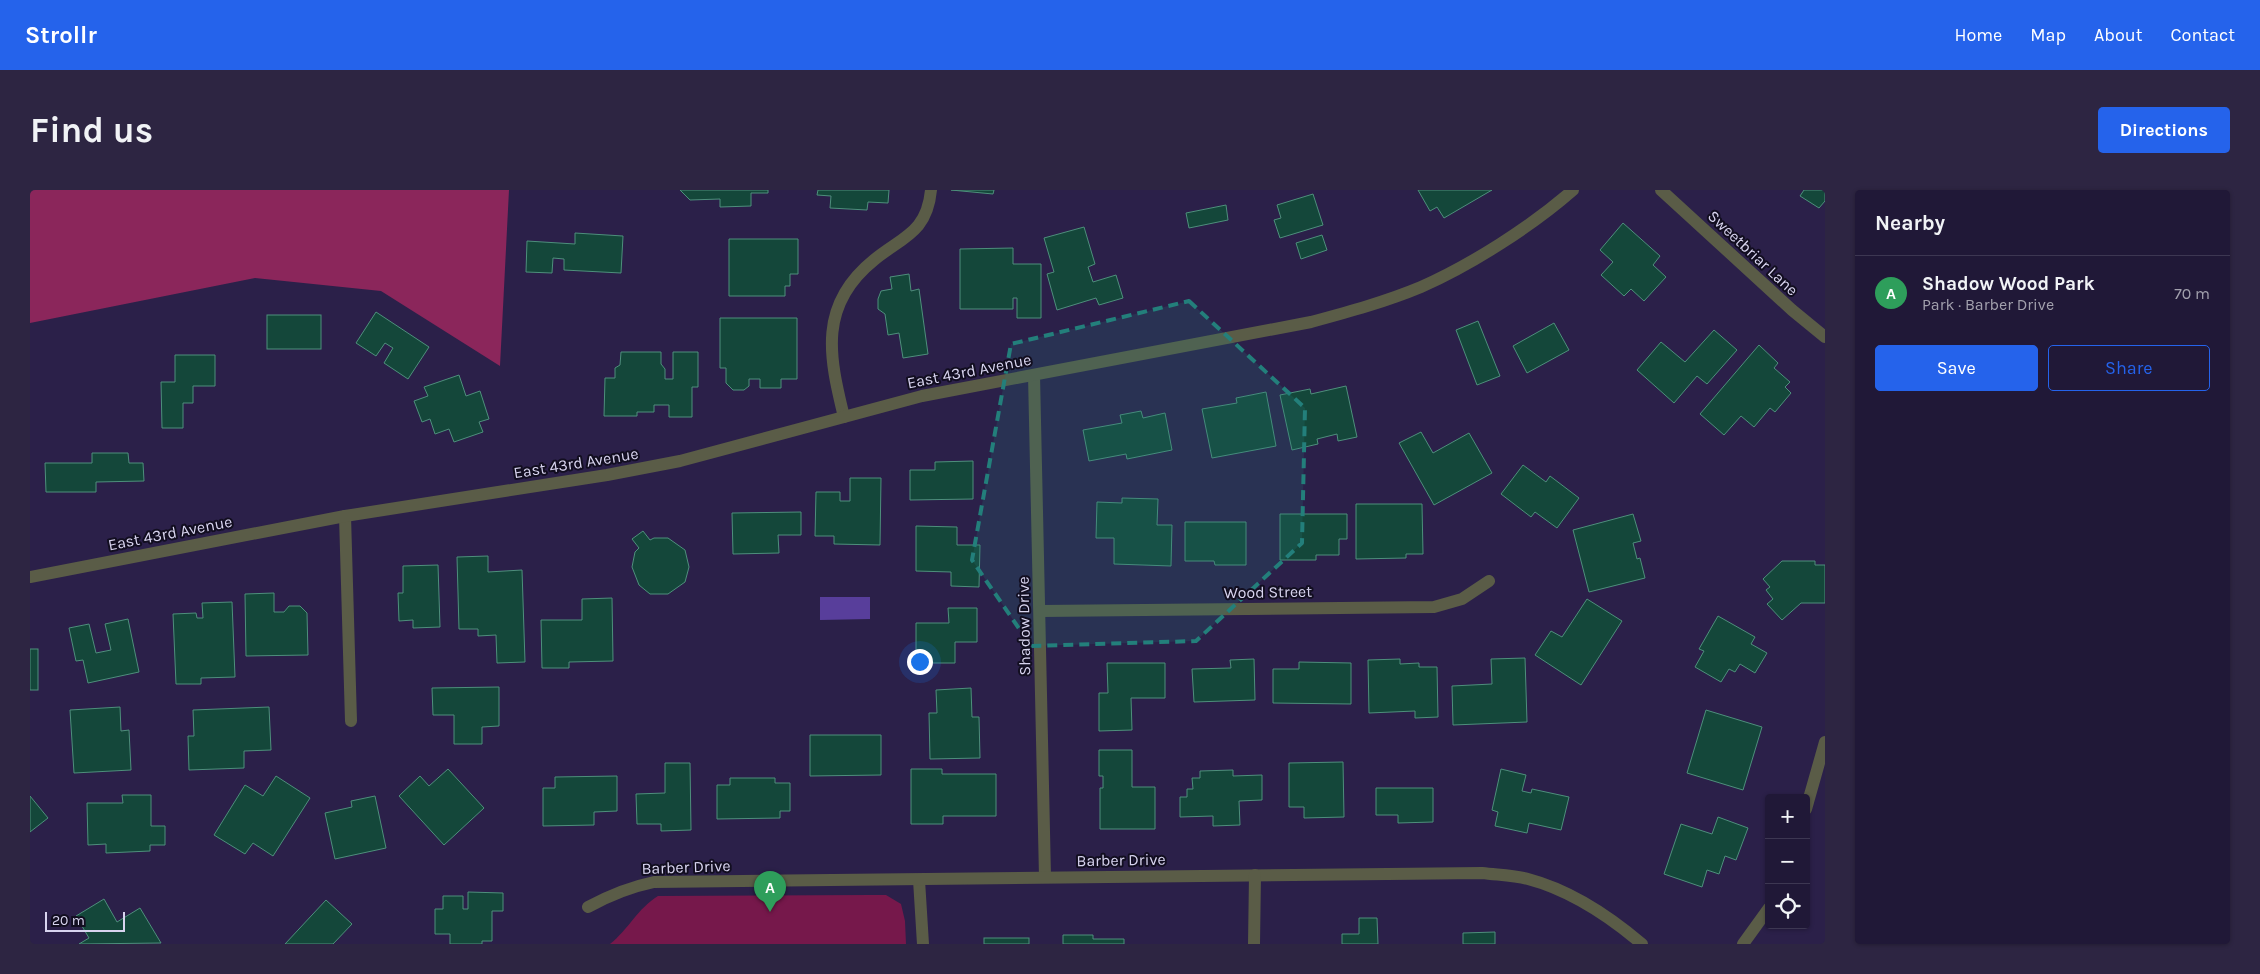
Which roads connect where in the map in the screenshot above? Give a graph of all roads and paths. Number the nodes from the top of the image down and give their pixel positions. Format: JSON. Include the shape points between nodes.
{"nodes":[{"id":1,"x":931,"y":190,"type":"edge"},
{"id":2,"x":1573,"y":190,"type":"edge"},
{"id":3,"x":1662,"y":190,"type":"edge"},
{"id":4,"x":1825,"y":337,"type":"edge"},
{"id":5,"x":1034,"y":375,"type":"junction"},
{"id":6,"x":844,"y":417,"type":"junction"},
{"id":7,"x":345,"y":516,"type":"junction"},
{"id":8,"x":30,"y":577,"type":"edge"},
{"id":9,"x":1489,"y":581,"type":"dead end"},
{"id":10,"x":1040,"y":611,"type":"junction"},
{"id":11,"x":351,"y":721,"type":"dead end"},
{"id":12,"x":1825,"y":742,"type":"edge"},
{"id":13,"x":1810,"y":796,"type":"edge"},
{"id":14,"x":1255,"y":875,"type":"junction"},
{"id":15,"x":1045,"y":877,"type":"junction"},
{"id":16,"x":919,"y":880,"type":"junction"},
{"id":17,"x":588,"y":907,"type":"dead end"},
{"id":18,"x":1765,"y":914,"type":"edge"},
{"id":19,"x":923,"y":944,"type":"edge"},
{"id":20,"x":1254,"y":944,"type":"edge"},
{"id":21,"x":1642,"y":944,"type":"edge"},
{"id":22,"x":1743,"y":944,"type":"edge"}],
"edges":[{"from":1,"to":6,"type":"street","via":[[923,220],[916,230],[874,259],[840,302],[834,318],[831,356]]},
{"from":2,"to":5,"type":"street","name":"East 43rd Avenue","via":[[1552,208],[1478,257],[1422,287],[1369,307],[1311,322]]},
{"from":3,"to":4,"type":"street","name":"Sweetbriar Lane"},
{"from":5,"to":6,"type":"street","name":"East 43rd Avenue","via":[[922,396]]},
{"from":5,"to":10,"type":"street","name":"Shadow Drive"},
{"from":6,"to":7,"type":"street","name":"East 43rd Avenue","via":[[680,461]]},
{"from":7,"to":8,"type":"street","name":"East 43rd Avenue"},
{"from":7,"to":11,"type":"street"},
{"from":9,"to":10,"type":"street","name":"Wood Street","via":[[1462,599],[1434,607]]},
{"from":10,"to":15,"type":"street","name":"Shadow Drive"},
{"from":12,"to":13,"type":"street"},
{"from":14,"to":15,"type":"street","name":"Barber Drive"},
{"from":14,"to":20,"type":"street"},
{"from":14,"to":21,"type":"street","name":"Barber Drive","via":[[1482,873],[1528,879],[1578,899]]},
{"from":15,"to":16,"type":"street","name":"Barber Drive"},
{"from":16,"to":17,"type":"street","name":"Barber Drive","via":[[654,882],[631,886]]},
{"from":16,"to":19,"type":"street"},
{"from":18,"to":22,"type":"street"}]}
